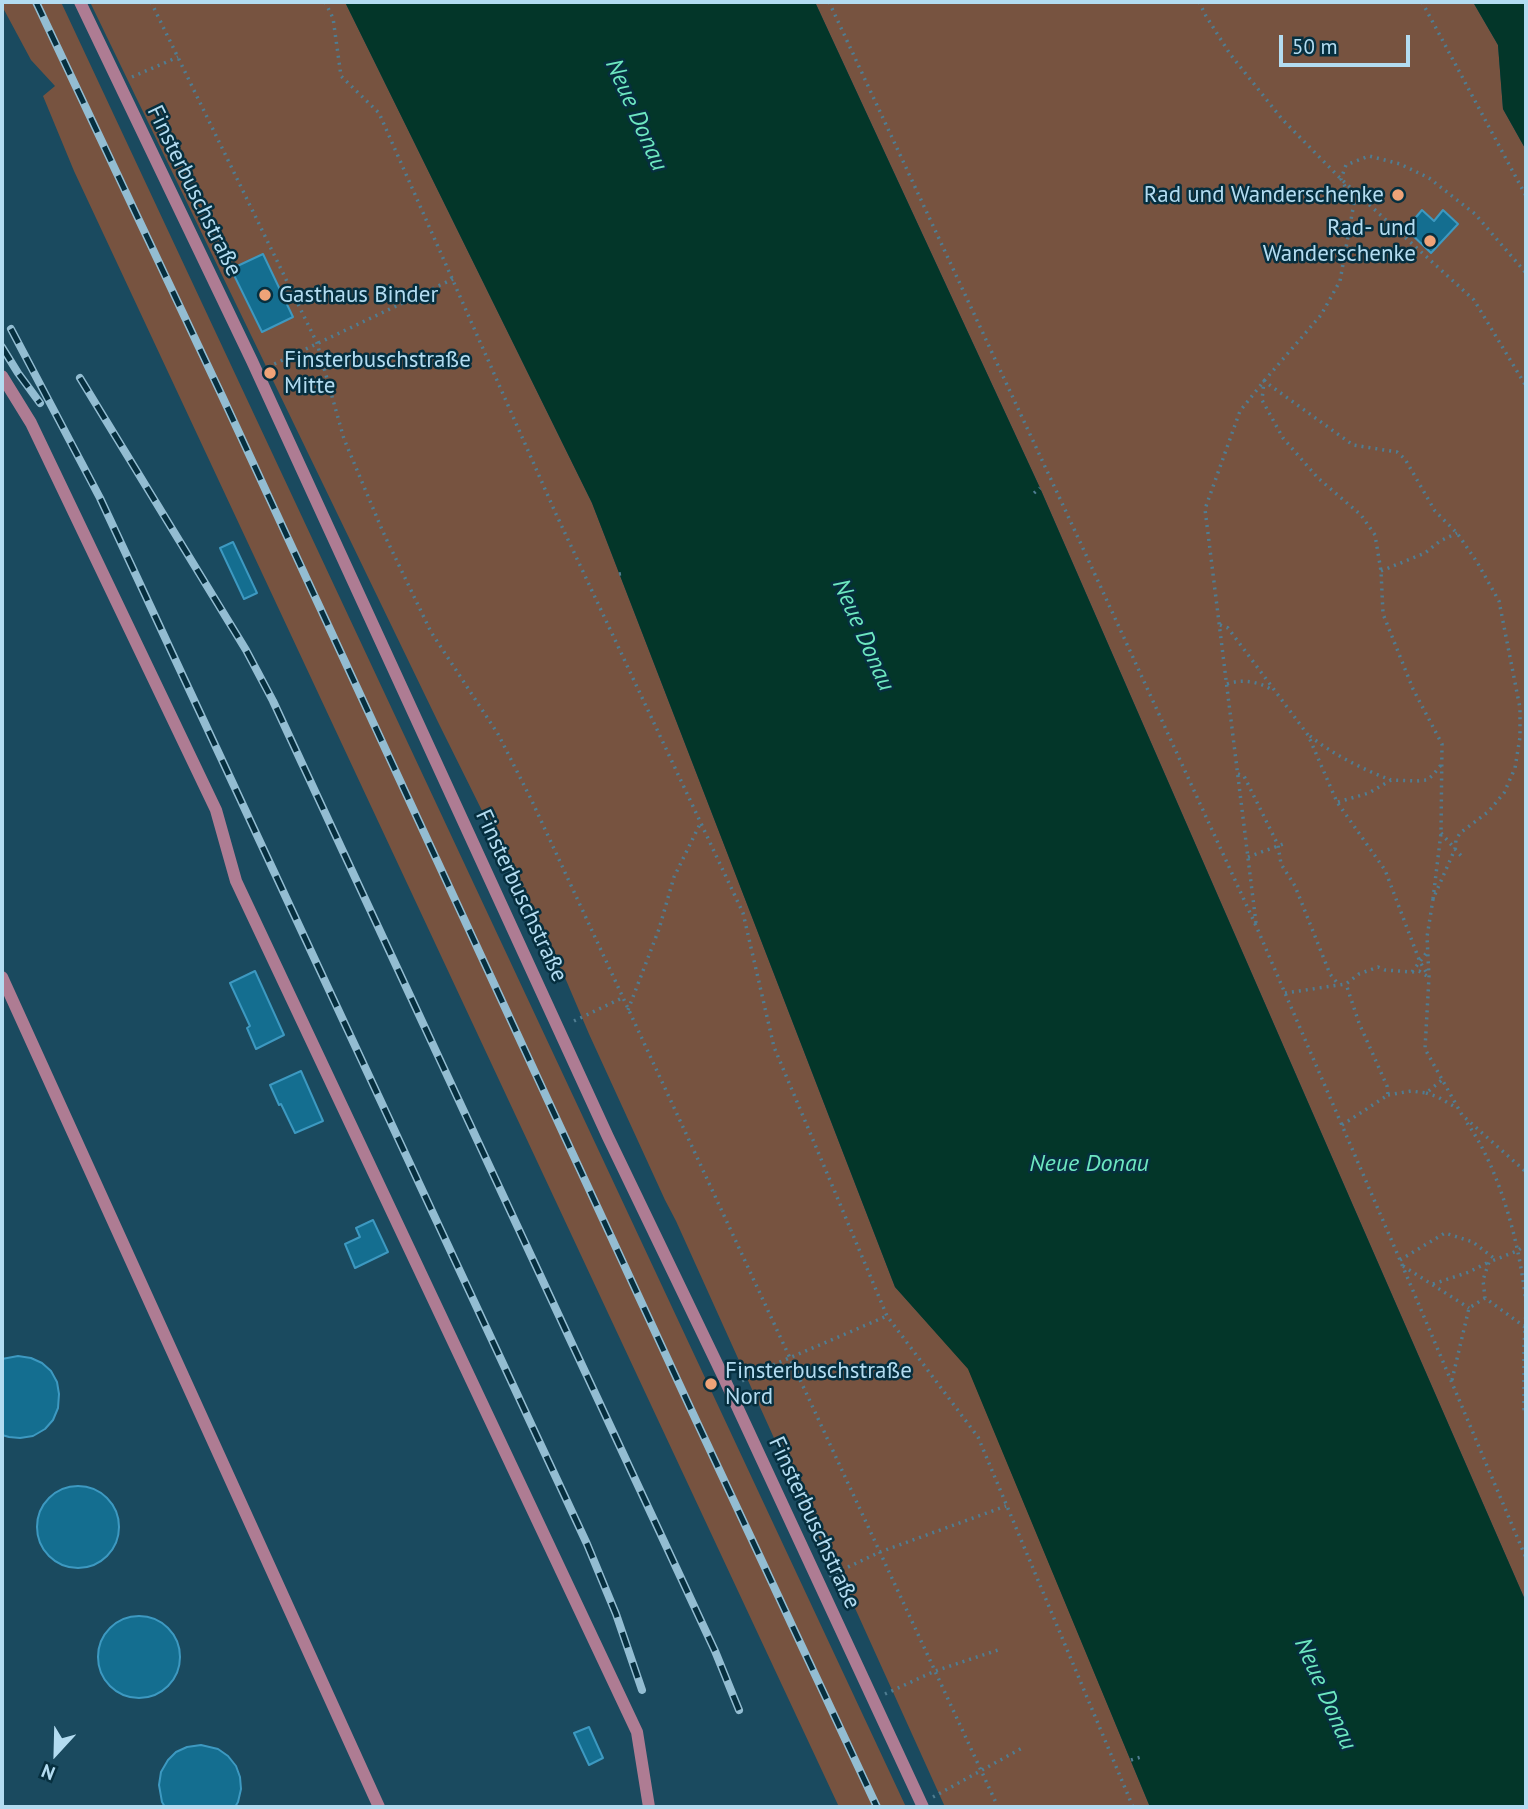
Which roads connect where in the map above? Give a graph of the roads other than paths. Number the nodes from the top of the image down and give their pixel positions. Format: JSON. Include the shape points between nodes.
{"nodes":[{"id":1,"x":80,"y":2,"type":"edge"},
{"id":2,"x":2,"y":376,"type":"edge"},
{"id":3,"x":2,"y":977,"type":"edge"},
{"id":4,"x":923,"y":1805,"type":"edge"},
{"id":5,"x":379,"y":1807,"type":"edge"},
{"id":6,"x":649,"y":1807,"type":"edge"}],
"edges":[{"from":1,"to":4,"type":"street","name":"Finsterbuschstraße","via":[[252,361],[602,1124]]},
{"from":2,"to":6,"type":"street","via":[[31,423],[216,810],[236,881],[637,1732]]},
{"from":3,"to":5,"type":"street"}]}
